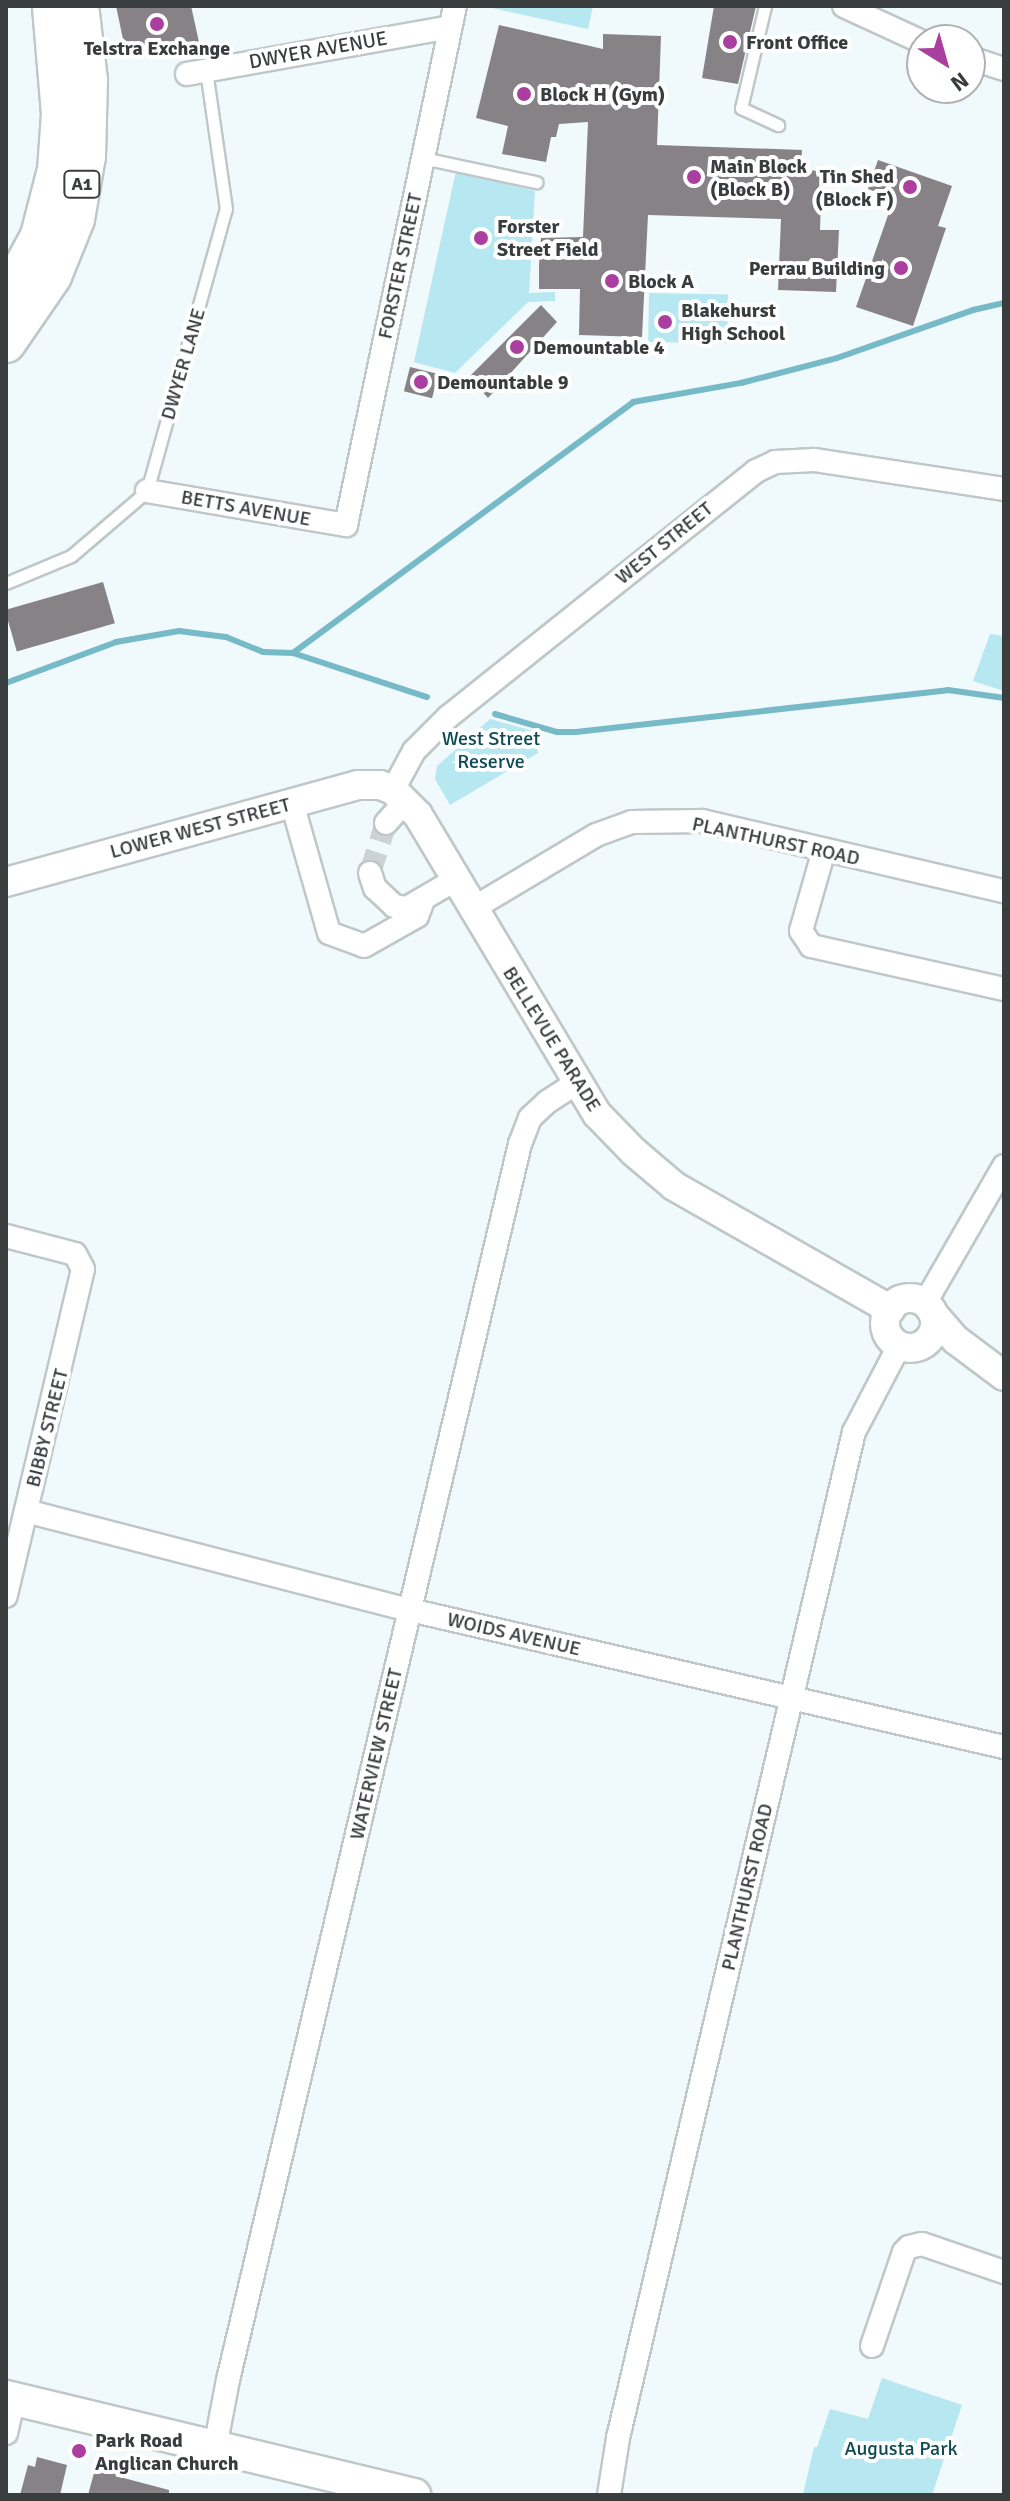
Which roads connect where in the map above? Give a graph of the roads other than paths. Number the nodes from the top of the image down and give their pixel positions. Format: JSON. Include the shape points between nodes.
{"nodes":[{"id":1,"x":52,"y":6,"type":"edge"},
{"id":2,"x":79,"y":6,"type":"edge"},
{"id":3,"x":765,"y":6,"type":"edge"},
{"id":4,"x":844,"y":6,"type":"edge"},
{"id":5,"x":452,"y":17,"type":"edge"},
{"id":6,"x":906,"y":35,"type":"edge"},
{"id":7,"x":196,"y":72,"type":"joint"},
{"id":8,"x":778,"y":125,"type":"dead end"},
{"id":9,"x":423,"y":158,"type":"junction"},
{"id":10,"x":536,"y":182,"type":"dead end"},
{"id":11,"x":6,"y":299,"type":"edge"},
{"id":12,"x":6,"y":343,"type":"edge"},
{"id":13,"x":1004,"y":489,"type":"edge"},
{"id":14,"x":147,"y":491,"type":"junction"},
{"id":15,"x":346,"y":525,"type":"joint"},
{"id":16,"x":6,"y":583,"type":"edge"},
{"id":17,"x":400,"y":796,"type":"junction"},
{"id":18,"x":292,"y":803,"type":"junction"},
{"id":19,"x":386,"y":823,"type":"tunnel mouth"},
{"id":20,"x":824,"y":850,"type":"junction"},
{"id":21,"x":370,"y":873,"type":"dead end"},
{"id":22,"x":455,"y":880,"type":"junction"},
{"id":23,"x":6,"y":882,"type":"edge"},
{"id":24,"x":1004,"y":891,"type":"edge"},
{"id":25,"x":424,"y":898,"type":"junction"},
{"id":26,"x":472,"y":909,"type":"junction"},
{"id":27,"x":1004,"y":989,"type":"edge"},
{"id":28,"x":576,"y":1083,"type":"junction"},
{"id":29,"x":1004,"y":1166,"type":"edge"},
{"id":30,"x":6,"y":1236,"type":"edge"},
{"id":31,"x":890,"y":1309,"type":"junction"},
{"id":32,"x":930,"y":1309,"type":"junction"},
{"id":33,"x":909,"y":1346,"type":"junction"},
{"id":34,"x":999,"y":1372,"type":"edge"},
{"id":35,"x":26,"y":1511,"type":"junction"},
{"id":36,"x":6,"y":1596,"type":"edge"},
{"id":37,"x":410,"y":1610,"type":"junction"},
{"id":38,"x":791,"y":1699,"type":"junction"},
{"id":39,"x":1004,"y":1747,"type":"edge"},
{"id":40,"x":1004,"y":2272,"type":"edge"},
{"id":41,"x":872,"y":2346,"type":"dead end"},
{"id":42,"x":10,"y":2398,"type":"edge"},
{"id":43,"x":6,"y":2433,"type":"edge"},
{"id":44,"x":618,"y":2438,"type":"junction"},
{"id":45,"x":215,"y":2448,"type":"junction"},
{"id":46,"x":414,"y":2495,"type":"edge"},
{"id":47,"x":597,"y":2495,"type":"edge"},
{"id":48,"x":609,"y":2495,"type":"edge"}],
"edges":[{"from":1,"to":11,"type":"highway","number":"A1","via":[[61,114],[57,170],[40,236]]},
{"from":2,"to":12,"type":"highway","number":"A1","via":[[88,80],[86,156],[75,219],[52,276]]},
{"from":3,"to":8,"type":"lane","via":[[741,108]]},
{"from":4,"to":6,"type":"street"},
{"from":5,"to":7,"type":"street","name":"DWYER AVENUE"},
{"from":5,"to":9,"type":"street","name":"FORSTER STREET"},
{"from":7,"to":14,"type":"lane","name":"DWYER LANE","via":[[226,209]]},
{"from":9,"to":10,"type":"lane"},
{"from":9,"to":15,"type":"street","name":"FORSTER STREET"},
{"from":13,"to":17,"type":"street","name":"WEST STREET","via":[[815,460],[775,462],[756,471],[437,726],[414,751]]},
{"from":14,"to":15,"type":"street","name":"BETTS AVENUE"},
{"from":14,"to":16,"type":"lane","via":[[71,556]]},
{"from":17,"to":18,"type":"street","name":"LOWER WEST STREET","via":[[380,785],[358,785]]},
{"from":17,"to":19,"type":"street","name":"WEST STREET"},
{"from":17,"to":22,"type":"street","name":"BELLEVUE PARADE"},
{"from":18,"to":23,"type":"street","name":"LOWER WEST STREET"},
{"from":18,"to":25,"type":"street","via":[[329,933],[364,946],[417,916]]},
{"from":20,"to":24,"type":"street","name":"PLANTHURST ROAD"},
{"from":20,"to":26,"type":"street","name":"PLANTHURST ROAD","via":[[702,821],[632,822],[596,835]]},
{"from":20,"to":27,"type":"street","via":[[801,931],[811,946]]},
{"from":21,"to":25,"type":"street","via":[[375,888],[394,906],[407,908]]},
{"from":22,"to":25,"type":"street"},
{"from":22,"to":26,"type":"street","name":"BELLEVUE PARADE"},
{"from":26,"to":28,"type":"street","name":"BELLEVUE PARADE"},
{"from":28,"to":31,"type":"street","name":"BELLEVUE PARADE","via":[[624,1143],[674,1186]]},
{"from":28,"to":37,"type":"street","name":"WATERVIEW STREET","via":[[530,1118],[520,1144]]},
{"from":29,"to":32,"type":"street"},
{"from":30,"to":35,"type":"street","name":"BIBBY STREET","via":[[80,1259],[80,1290]]},
{"from":31,"to":32,"type":"street","via":[[907,1298]]},
{"from":31,"to":33,"type":"street","via":[[886,1329]]},
{"from":32,"to":33,"type":"street","via":[[932,1335]]},
{"from":32,"to":34,"type":"street","via":[[956,1340]]},
{"from":33,"to":34,"type":"street"},
{"from":33,"to":38,"type":"street","name":"PLANTHURST ROAD","via":[[854,1432]]},
{"from":35,"to":36,"type":"street","name":"BIBBY STREET"},
{"from":35,"to":37,"type":"street","name":"WOIDS AVENUE"},
{"from":37,"to":38,"type":"street","name":"WOIDS AVENUE"},
{"from":37,"to":45,"type":"street","name":"WATERVIEW STREET"},
{"from":38,"to":39,"type":"street","name":"WOIDS AVENUE"},
{"from":38,"to":44,"type":"street","name":"PLANTHURST ROAD"},
{"from":40,"to":41,"type":"street","via":[[922,2244],[909,2247]]},
{"from":42,"to":43,"type":"street"},
{"from":42,"to":45,"type":"main road"},
{"from":44,"to":47,"type":"street","name":"PLANTHURST ROAD"},
{"from":44,"to":48,"type":"street","name":"PLANTHURST ROAD"},
{"from":45,"to":46,"type":"main road"}]}
